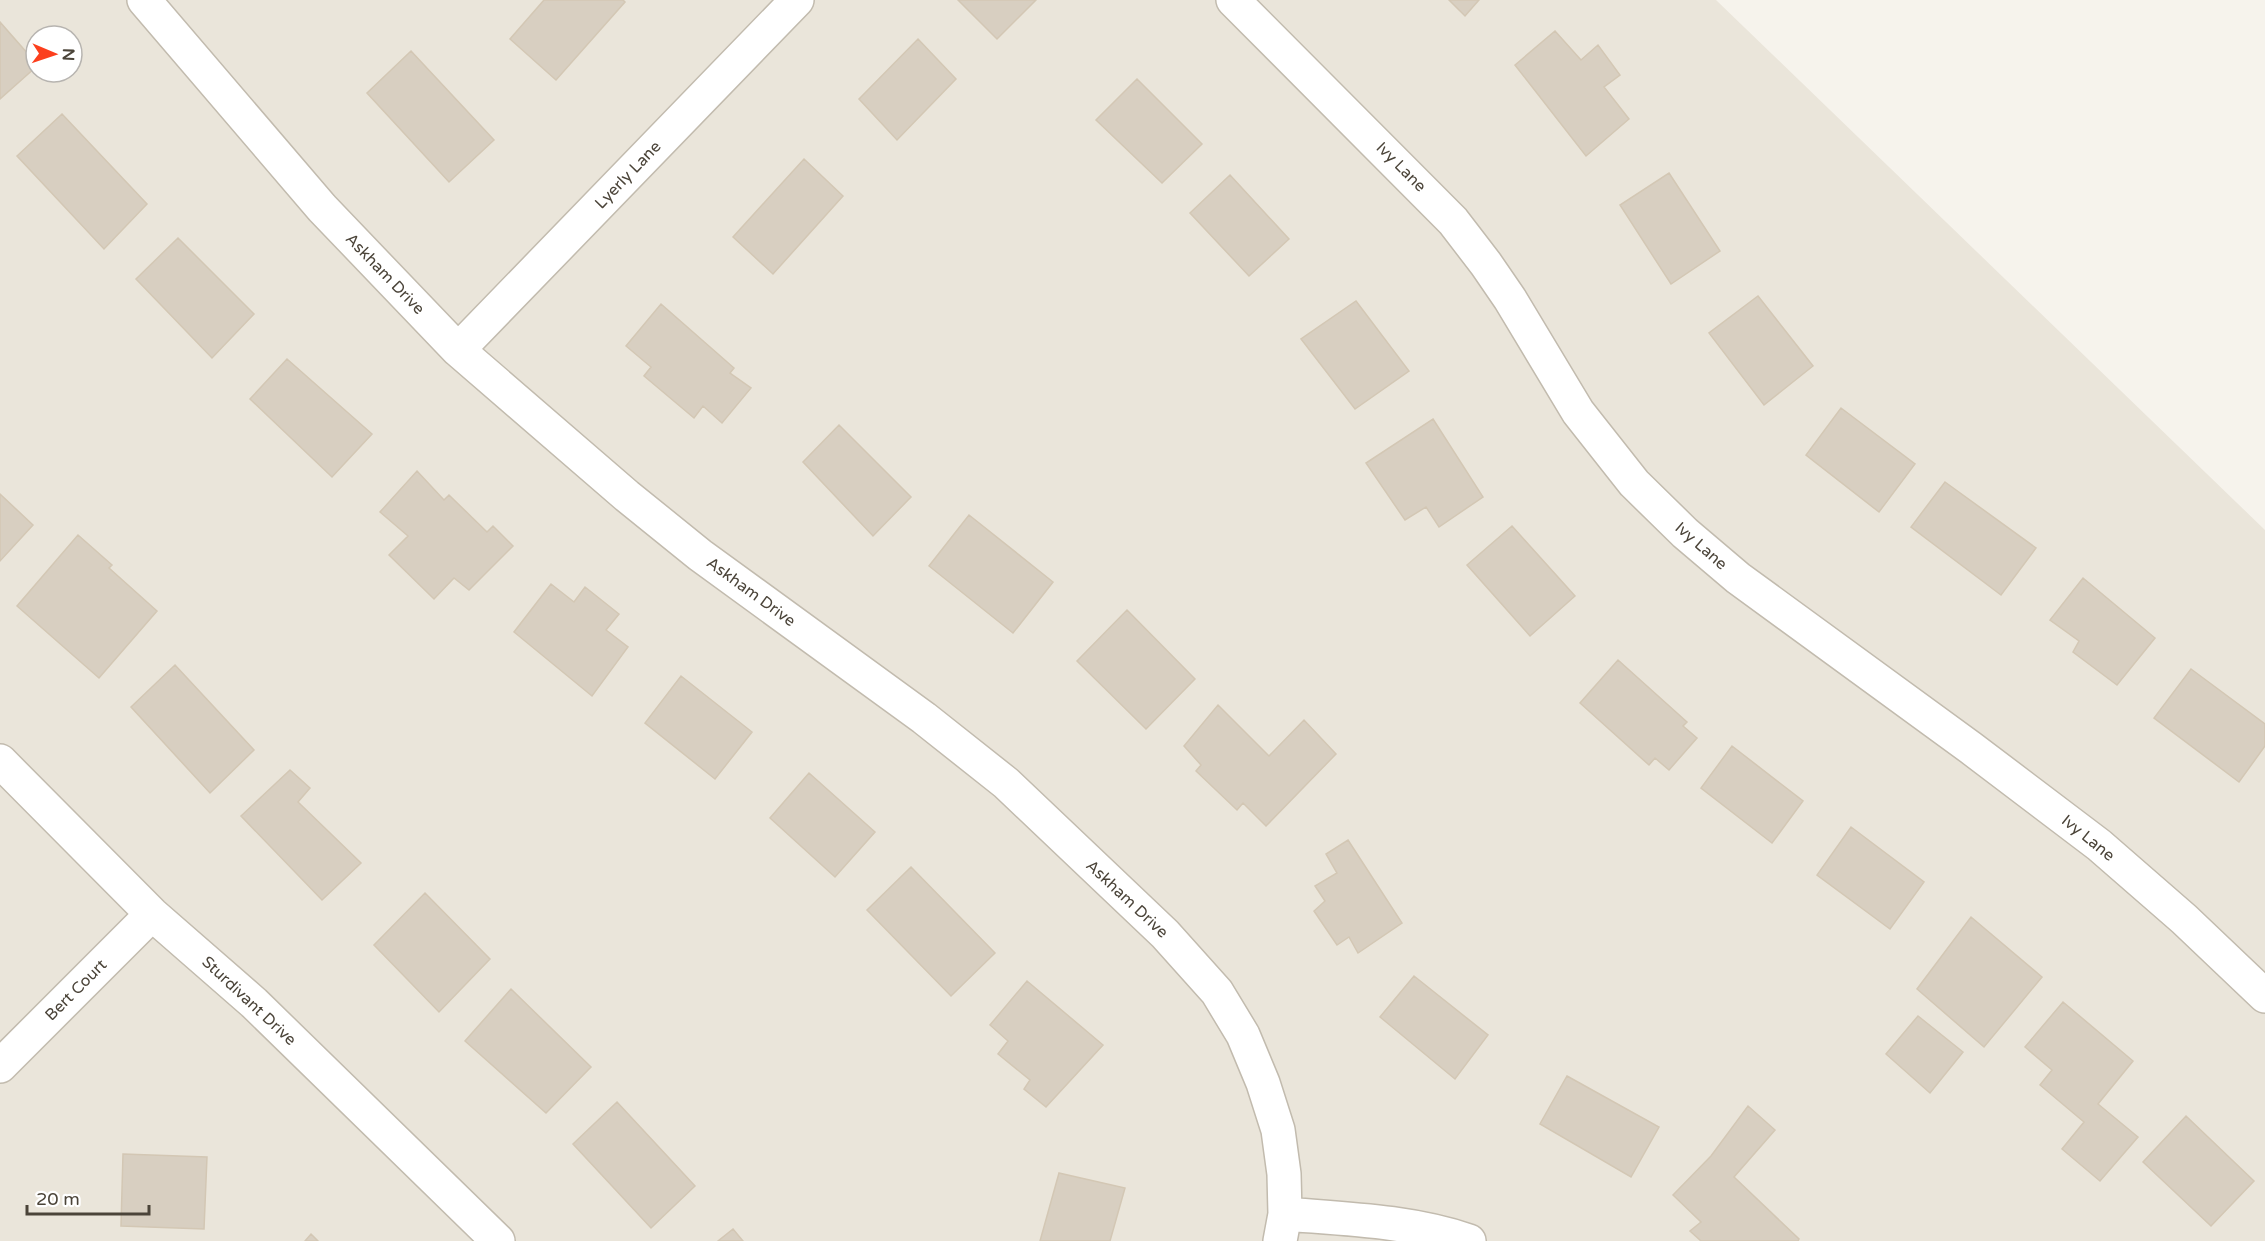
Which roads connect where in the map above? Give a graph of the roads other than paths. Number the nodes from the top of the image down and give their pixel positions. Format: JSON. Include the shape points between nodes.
{"nodes":[{"id":1,"x":144,"y":0,"type":"edge"},
{"id":2,"x":797,"y":0,"type":"edge"},
{"id":3,"x":1233,"y":0,"type":"edge"},
{"id":4,"x":458,"y":350,"type":"junction"},
{"id":5,"x":0,"y":761,"type":"edge"},
{"id":6,"x":152,"y":914,"type":"junction"},
{"id":7,"x":2265,"y":996,"type":"edge"},
{"id":8,"x":0,"y":1066,"type":"edge"},
{"id":9,"x":1282,"y":1227,"type":"edge"},
{"id":10,"x":498,"y":1241,"type":"edge"},
{"id":11,"x":1469,"y":1241,"type":"edge"}],
"edges":[{"from":1,"to":4,"type":"street","name":"Askham Drive","via":[[322,208]]},
{"from":2,"to":4,"type":"street","name":"Lyerly Lane"},
{"from":3,"to":7,"type":"street","name":"Ivy Lane","via":[[1453,221],[1510,299],[1578,412],[1634,483],[1685,533],[1738,578],[2099,845]]},
{"from":4,"to":9,"type":"street","name":"Askham Drive","via":[[700,555],[924,718],[1006,783],[1165,934],[1217,992],[1243,1035],[1263,1083],[1278,1130],[1284,1174]]},
{"from":5,"to":6,"type":"street","name":"Sturdivant Drive"},
{"from":6,"to":8,"type":"street","name":"Bert Court"},
{"from":6,"to":10,"type":"street","name":"Sturdivant Drive","via":[[254,1003]]},
{"from":9,"to":11,"type":"street","name":"Askham Drive","via":[[1384,1222]]}]}
